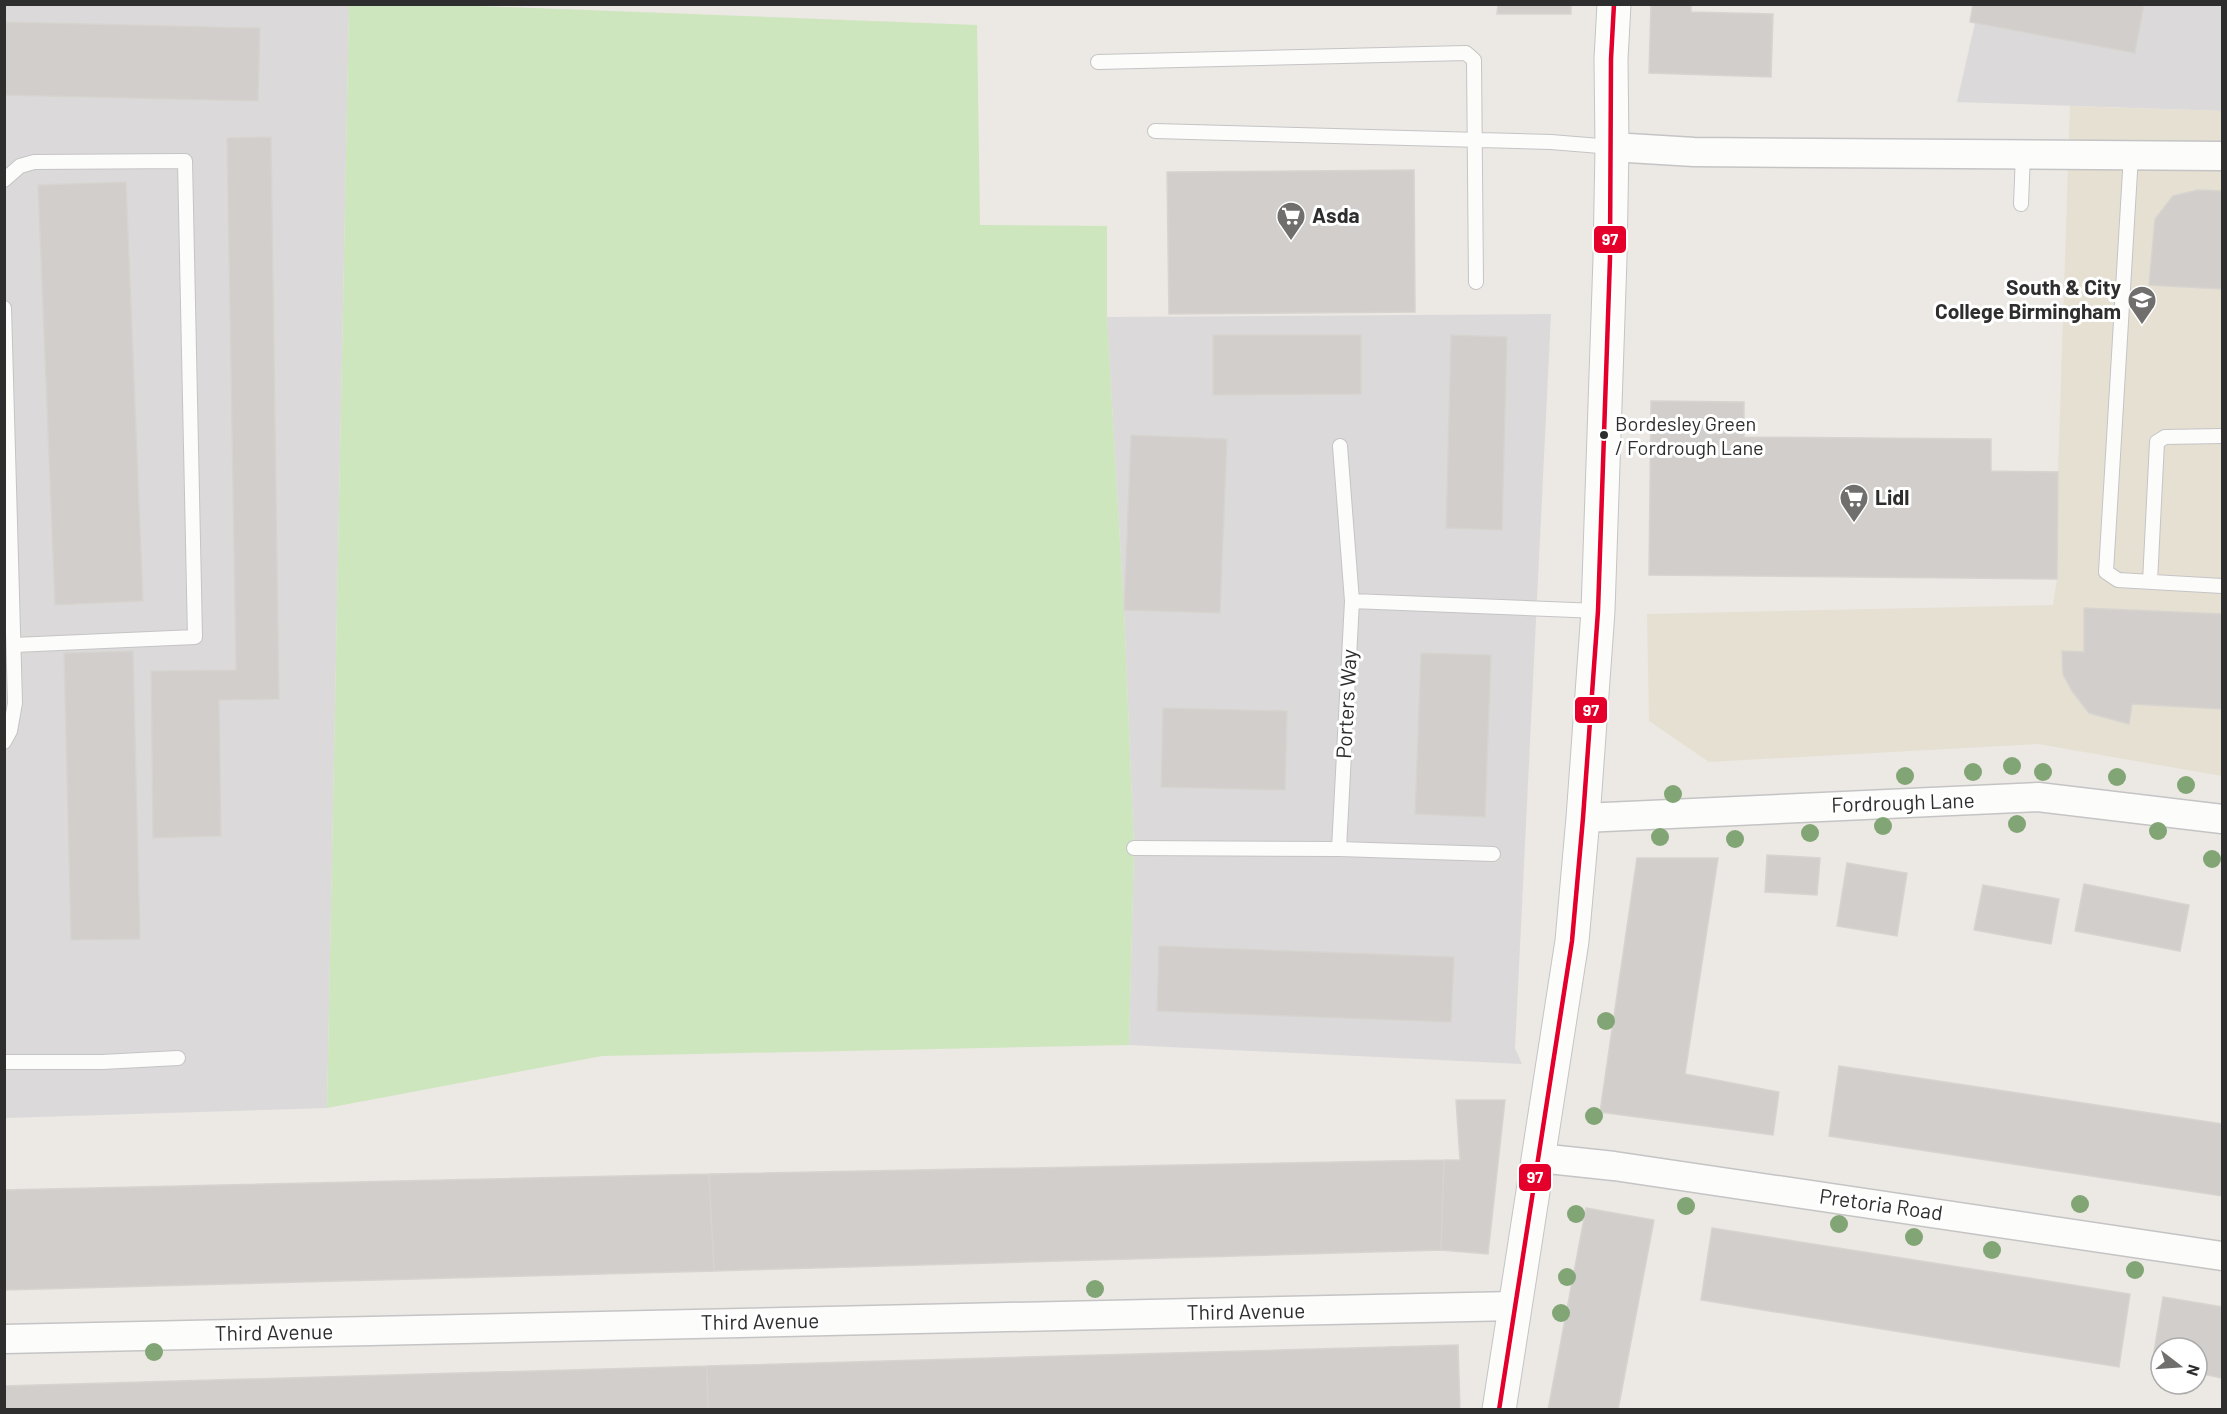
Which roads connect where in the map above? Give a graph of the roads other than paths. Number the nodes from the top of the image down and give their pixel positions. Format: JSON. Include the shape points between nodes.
{"nodes":[{"id":1,"x":1614,"y":4,"type":"edge"},
{"id":2,"x":1098,"y":62,"type":"dead end"},
{"id":3,"x":1155,"y":130,"type":"dead end"},
{"id":4,"x":1474,"y":140,"type":"junction"},
{"id":5,"x":1612,"y":147,"type":"junction"},
{"id":6,"x":2023,"y":154,"type":"junction"},
{"id":7,"x":2131,"y":155,"type":"junction"},
{"id":8,"x":2223,"y":156,"type":"edge"},
{"id":9,"x":4,"y":180,"type":"edge"},
{"id":10,"x":2021,"y":204,"type":"dead end"},
{"id":11,"x":1476,"y":282,"type":"dead end"},
{"id":12,"x":4,"y":308,"type":"edge"},
{"id":13,"x":2223,"y":436,"type":"edge"},
{"id":14,"x":1340,"y":446,"type":"dead end"},
{"id":15,"x":2150,"y":582,"type":"junction"},
{"id":16,"x":2223,"y":586,"type":"edge"},
{"id":17,"x":1352,"y":601,"type":"junction"},
{"id":18,"x":1598,"y":611,"type":"junction"},
{"id":19,"x":14,"y":645,"type":"junction"},
{"id":20,"x":4,"y":742,"type":"edge"},
{"id":21,"x":1583,"y":818,"type":"junction"},
{"id":22,"x":2223,"y":819,"type":"edge"},
{"id":23,"x":1134,"y":848,"type":"dead end"},
{"id":24,"x":1339,"y":849,"type":"junction"},
{"id":25,"x":1493,"y":854,"type":"dead end"},
{"id":26,"x":178,"y":1058,"type":"dead end"},
{"id":27,"x":4,"y":1062,"type":"edge"},
{"id":28,"x":1539,"y":1158,"type":"junction"},
{"id":29,"x":2223,"y":1256,"type":"edge"},
{"id":30,"x":1515,"y":1306,"type":"junction"},
{"id":31,"x":4,"y":1339,"type":"edge"},
{"id":32,"x":1499,"y":1410,"type":"edge"}],
"edges":[{"from":1,"to":5,"type":"main road"},
{"from":2,"to":4,"type":"lane","via":[[1466,53],[1474,60]]},
{"from":3,"to":4,"type":"lane"},
{"from":4,"to":5,"type":"lane"},
{"from":4,"to":11,"type":"lane"},
{"from":5,"to":6,"type":"street","via":[[1694,152]]},
{"from":5,"to":18,"type":"main road"},
{"from":6,"to":7,"type":"street"},
{"from":6,"to":10,"type":"lane"},
{"from":7,"to":8,"type":"street"},
{"from":7,"to":15,"type":"lane","via":[[2106,572],[2118,580]]},
{"from":9,"to":19,"type":"lane","via":[[20,166],[34,162],[185,160],[195,637]]},
{"from":12,"to":19,"type":"lane"},
{"from":13,"to":15,"type":"lane","via":[[2165,437],[2157,442]]},
{"from":14,"to":17,"type":"lane","name":"Porters Way"},
{"from":15,"to":16,"type":"lane"},
{"from":17,"to":18,"type":"lane"},
{"from":17,"to":24,"type":"lane","name":"Porters Way"},
{"from":18,"to":21,"type":"main road"},
{"from":19,"to":20,"type":"lane","via":[[15,703]]},
{"from":21,"to":22,"type":"street","name":"Fordrough Lane","via":[[2038,797]]},
{"from":21,"to":28,"type":"main road","via":[[1572,941]]},
{"from":23,"to":24,"type":"lane"},
{"from":24,"to":25,"type":"lane"},
{"from":26,"to":27,"type":"lane"},
{"from":28,"to":29,"type":"street","name":"Pretoria Road"},
{"from":28,"to":30,"type":"main road"},
{"from":30,"to":31,"type":"street","name":"Third Avenue"},
{"from":30,"to":32,"type":"main road"}]}
